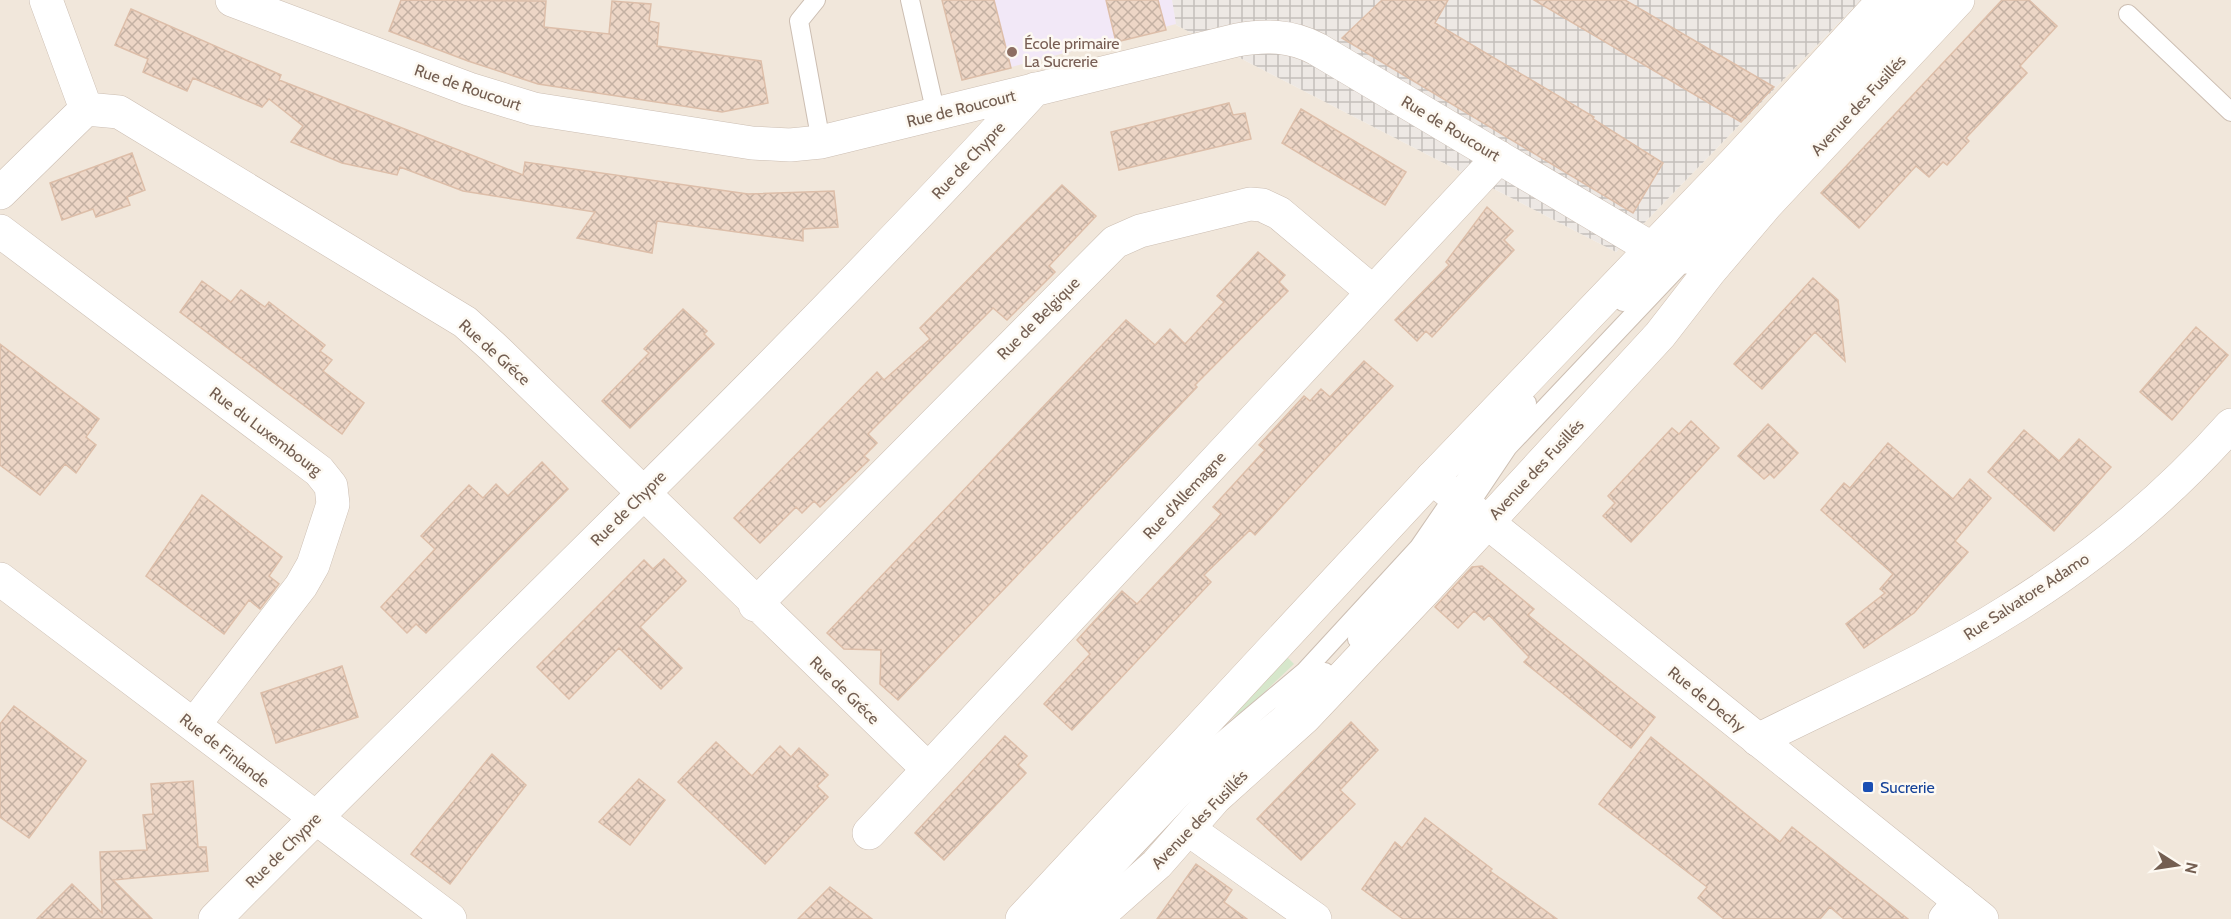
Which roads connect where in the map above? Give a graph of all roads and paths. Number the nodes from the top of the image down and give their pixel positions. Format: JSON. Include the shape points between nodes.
{"nodes":[{"id":1,"x":46,"y":0,"type":"edge"},
{"id":2,"x":232,"y":0,"type":"edge"},
{"id":3,"x":816,"y":0,"type":"edge"},
{"id":4,"x":910,"y":0,"type":"edge"},
{"id":5,"x":1884,"y":0,"type":"edge"},
{"id":6,"x":1911,"y":0,"type":"edge"},
{"id":7,"x":1931,"y":0,"type":"edge"},
{"id":8,"x":1958,"y":0,"type":"edge"},
{"id":9,"x":2128,"y":14,"type":"dead end"},
{"id":10,"x":1035,"y":89,"type":"junction"},
{"id":11,"x":86,"y":110,"type":"junction"},
{"id":12,"x":2231,"y":112,"type":"edge"},
{"id":13,"x":936,"y":114,"type":"junction"},
{"id":14,"x":821,"y":142,"type":"junction"},
{"id":15,"x":1499,"y":157,"type":"junction"},
{"id":16,"x":0,"y":193,"type":"edge"},
{"id":17,"x":0,"y":231,"type":"edge"},
{"id":18,"x":1728,"y":249,"type":"junction"},
{"id":19,"x":1670,"y":254,"type":"junction"},
{"id":20,"x":1373,"y":292,"type":"junction"},
{"id":21,"x":2231,"y":425,"type":"edge"},
{"id":22,"x":643,"y":494,"type":"junction"},
{"id":23,"x":1460,"y":501,"type":"junction"},
{"id":24,"x":0,"y":579,"type":"edge"},
{"id":25,"x":755,"y":605,"type":"junction"},
{"id":26,"x":194,"y":725,"type":"junction"},
{"id":27,"x":1758,"y":740,"type":"junction"},
{"id":28,"x":928,"y":769,"type":"junction"},
{"id":29,"x":314,"y":818,"type":"junction"},
{"id":30,"x":1188,"y":828,"type":"junction"},
{"id":31,"x":869,"y":833,"type":"dead end"},
{"id":32,"x":1962,"y":913,"type":"edge"},
{"id":33,"x":215,"y":919,"type":"edge"},
{"id":34,"x":450,"y":919,"type":"edge"},
{"id":35,"x":1022,"y":919,"type":"edge"},
{"id":36,"x":1047,"y":919,"type":"edge"},
{"id":37,"x":1067,"y":919,"type":"edge"},
{"id":38,"x":1095,"y":919,"type":"edge"},
{"id":39,"x":1315,"y":919,"type":"edge"}],
"edges":[{"from":1,"to":11,"type":"street"},
{"from":2,"to":14,"type":"street","name":"Rue de Roucourt","via":[[469,89],[534,109],[752,143]]},
{"from":3,"to":14,"type":"lane","via":[[799,21]]},
{"from":4,"to":13,"type":"lane"},
{"from":5,"to":19,"type":"street","name":"Avenue des Fusillés"},
{"from":6,"to":19,"type":"lane"},
{"from":7,"to":19,"type":"lane"},
{"from":8,"to":18,"type":"street","name":"Avenue des Fusillés"},
{"from":9,"to":12,"type":"lane"},
{"from":10,"to":13,"type":"street","name":"Rue de Roucourt"},
{"from":10,"to":15,"type":"street","name":"Rue de Roucourt","via":[[1237,40],[1264,36],[1292,39],[1317,49]]},
{"from":10,"to":22,"type":"street","name":"Rue de Chypre"},
{"from":11,"to":16,"type":"street"},
{"from":11,"to":22,"type":"street","name":"Rue de Gréce","via":[[112,111],[133,119],[465,322]]},
{"from":13,"to":14,"type":"street","name":"Rue de Roucourt"},
{"from":15,"to":19,"type":"street","name":"Rue de Roucourt"},
{"from":15,"to":20,"type":"street","name":"Rue d'Allemagne"},
{"from":17,"to":26,"type":"street","name":"Rue du Luxembourg","via":[[319,471],[332,486],[333,504],[308,576]]},
{"from":18,"to":19,"type":"street","via":[[1711,256]]},
{"from":18,"to":23,"type":"street","name":"Avenue des Fusillés","via":[[1660,335]]},
{"from":19,"to":23,"type":"street","name":"Avenue des Fusillés"},
{"from":19,"to":23,"type":"lane"},
{"from":20,"to":25,"type":"street","name":"Rue de Belgique","via":[[1280,213],[1262,205],[1250,204],[1140,231],[1115,242]]},
{"from":20,"to":28,"type":"street","name":"Rue d'Allemagne"},
{"from":21,"to":27,"type":"street","name":"Rue Salvatore Adamo","via":[[2197,463],[2135,520],[2009,611]]},
{"from":22,"to":25,"type":"street","name":"Rue de Gréce"},
{"from":22,"to":29,"type":"street","name":"Rue de Chypre"},
{"from":23,"to":27,"type":"street","name":"Rue de Dechy"},
{"from":23,"to":30,"type":"street","name":"Avenue des Fusillés","via":[[1316,705]]},
{"from":23,"to":35,"type":"street","name":"Avenue des Fusillés"},
{"from":23,"to":36,"type":"lane","via":[[1304,672],[1180,776]]},
{"from":23,"to":37,"type":"lane","via":[[1432,558],[1318,680],[1185,794]]},
{"from":24,"to":26,"type":"street","name":"Rue de Finlande"},
{"from":25,"to":28,"type":"street","name":"Rue de Gréce"},
{"from":26,"to":29,"type":"street","name":"Rue de Finlande"},
{"from":27,"to":32,"type":"street","name":"Rue de Dechy"},
{"from":28,"to":31,"type":"street","name":"Rue d'Allemagne"},
{"from":29,"to":33,"type":"street","name":"Rue de Chypre"},
{"from":29,"to":34,"type":"street","name":"Rue de Finlande"},
{"from":30,"to":38,"type":"street","name":"Avenue des Fusillés","via":[[1157,864]]},
{"from":30,"to":39,"type":"street"}]}
